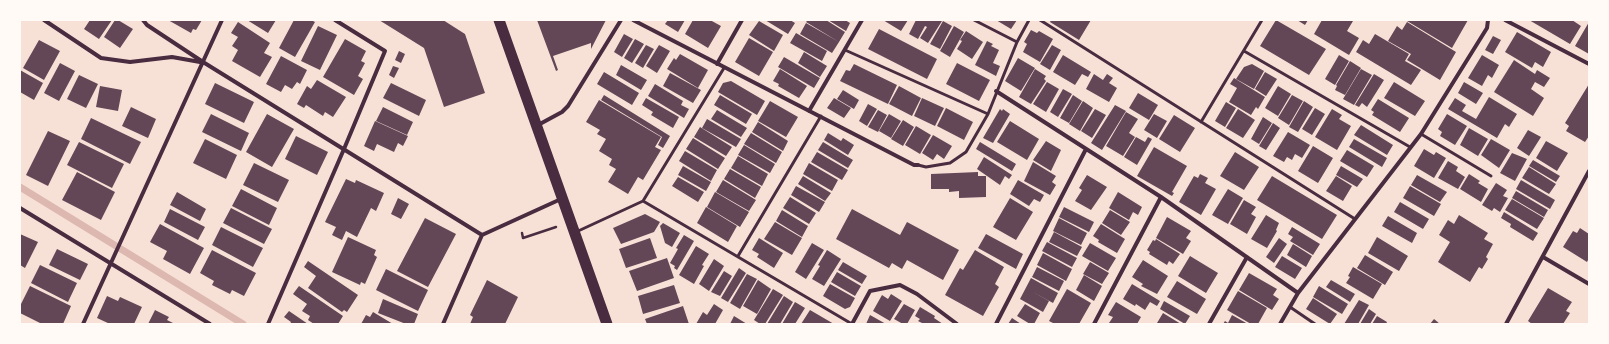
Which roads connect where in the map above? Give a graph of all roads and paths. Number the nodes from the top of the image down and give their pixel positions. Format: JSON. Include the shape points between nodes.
{"nodes":[{"id":1,"x":44,"y":20,"type":"edge"},
{"id":2,"x":143,"y":20,"type":"edge"},
{"id":3,"x":222,"y":20,"type":"edge"},
{"id":4,"x":335,"y":20,"type":"edge"},
{"id":5,"x":499,"y":20,"type":"edge"},
{"id":6,"x":621,"y":20,"type":"edge"},
{"id":7,"x":633,"y":20,"type":"edge"},
{"id":8,"x":742,"y":20,"type":"edge"},
{"id":9,"x":862,"y":20,"type":"edge"},
{"id":10,"x":974,"y":20,"type":"edge"},
{"id":11,"x":1029,"y":20,"type":"edge"},
{"id":12,"x":1040,"y":20,"type":"edge"},
{"id":13,"x":1262,"y":20,"type":"edge"},
{"id":14,"x":1488,"y":20,"type":"edge"},
{"id":15,"x":1505,"y":20,"type":"edge"},
{"id":16,"x":1017,"y":42,"type":"junction"},
{"id":17,"x":845,"y":50,"type":"junction"},
{"id":18,"x":1244,"y":51,"type":"junction"},
{"id":19,"x":203,"y":62,"type":"junction"},
{"id":20,"x":717,"y":64,"type":"junction"},
{"id":21,"x":1589,"y":64,"type":"edge"},
{"id":22,"x":724,"y":68,"type":"junction"},
{"id":23,"x":996,"y":91,"type":"junction"},
{"id":24,"x":809,"y":111,"type":"junction"},
{"id":25,"x":988,"y":114,"type":"junction"},
{"id":26,"x":821,"y":116,"type":"junction"},
{"id":27,"x":1200,"y":122,"type":"junction"},
{"id":28,"x":537,"y":125,"type":"junction"},
{"id":29,"x":1421,"y":134,"type":"junction"},
{"id":30,"x":1410,"y":147,"type":"junction"},
{"id":31,"x":344,"y":149,"type":"junction"},
{"id":32,"x":1086,"y":149,"type":"junction"},
{"id":33,"x":918,"y":165,"type":"joint"},
{"id":34,"x":1589,"y":171,"type":"edge"},
{"id":35,"x":1491,"y":176,"type":"dead end"},
{"id":36,"x":1161,"y":198,"type":"junction"},
{"id":37,"x":562,"y":199,"type":"junction"},
{"id":38,"x":643,"y":201,"type":"junction"},
{"id":39,"x":20,"y":208,"type":"edge"},
{"id":40,"x":1355,"y":219,"type":"junction"},
{"id":41,"x":529,"y":230,"type":"dead end"},
{"id":42,"x":538,"y":233,"type":"dead end"},
{"id":43,"x":574,"y":233,"type":"junction"},
{"id":44,"x":482,"y":236,"type":"junction"},
{"id":45,"x":738,"y":256,"type":"junction"},
{"id":46,"x":1543,"y":257,"type":"junction"},
{"id":47,"x":1247,"y":258,"type":"junction"},
{"id":48,"x":111,"y":264,"type":"junction"},
{"id":49,"x":1589,"y":284,"type":"edge"},
{"id":50,"x":1298,"y":292,"type":"junction"},
{"id":51,"x":1290,"y":307,"type":"junction"},
{"id":52,"x":83,"y":324,"type":"edge"},
{"id":53,"x":210,"y":324,"type":"edge"},
{"id":54,"x":268,"y":324,"type":"edge"},
{"id":55,"x":443,"y":324,"type":"edge"},
{"id":56,"x":607,"y":324,"type":"edge"},
{"id":57,"x":852,"y":324,"type":"edge"},
{"id":58,"x":957,"y":324,"type":"edge"},
{"id":59,"x":996,"y":324,"type":"edge"},
{"id":60,"x":1094,"y":324,"type":"edge"},
{"id":61,"x":1209,"y":324,"type":"edge"},
{"id":62,"x":1280,"y":324,"type":"edge"},
{"id":63,"x":1316,"y":324,"type":"edge"},
{"id":64,"x":1506,"y":324,"type":"edge"}],
"edges":[{"from":1,"to":19,"type":"street","via":[[101,58],[130,62],[172,57]]},
{"from":2,"to":19,"type":"street"},
{"from":3,"to":19,"type":"street"},
{"from":4,"to":31,"type":"street","via":[[385,51]]},
{"from":5,"to":28,"type":"highway"},
{"from":6,"to":28,"type":"street","via":[[568,106]]},
{"from":7,"to":20,"type":"street"},
{"from":8,"to":20,"type":"street"},
{"from":9,"to":17,"type":"street"},
{"from":10,"to":16,"type":"lane"},
{"from":11,"to":16,"type":"lane"},
{"from":12,"to":27,"type":"lane"},
{"from":13,"to":18,"type":"lane"},
{"from":14,"to":29,"type":"street","via":[[1487,28]]},
{"from":15,"to":21,"type":"street"},
{"from":16,"to":23,"type":"lane"},
{"from":17,"to":24,"type":"street"},
{"from":17,"to":25,"type":"lane"},
{"from":18,"to":27,"type":"lane"},
{"from":18,"to":30,"type":"lane"},
{"from":19,"to":31,"type":"street"},
{"from":19,"to":48,"type":"street"},
{"from":20,"to":22,"type":"street"},
{"from":22,"to":24,"type":"street"},
{"from":22,"to":38,"type":"lane"},
{"from":23,"to":25,"type":"lane"},
{"from":23,"to":32,"type":"street"},
{"from":24,"to":26,"type":"street"},
{"from":25,"to":33,"type":"lane","via":[[966,152],[950,163],[926,167]]},
{"from":26,"to":33,"type":"street"},
{"from":26,"to":45,"type":"lane"},
{"from":27,"to":40,"type":"lane"},
{"from":28,"to":37,"type":"highway"},
{"from":29,"to":30,"type":"street"},
{"from":29,"to":35,"type":"lane"},
{"from":30,"to":40,"type":"street"},
{"from":31,"to":44,"type":"street"},
{"from":31,"to":54,"type":"street"},
{"from":32,"to":36,"type":"street"},
{"from":32,"to":59,"type":"street"},
{"from":34,"to":46,"type":"street"},
{"from":36,"to":47,"type":"street"},
{"from":36,"to":60,"type":"street"},
{"from":37,"to":43,"type":"highway"},
{"from":37,"to":44,"type":"street"},
{"from":38,"to":43,"type":"lane"},
{"from":38,"to":45,"type":"lane"},
{"from":39,"to":48,"type":"street"},
{"from":40,"to":50,"type":"street"},
{"from":41,"to":42,"type":"path","via":[[522,233],[523,238]]},
{"from":43,"to":56,"type":"highway"},
{"from":44,"to":55,"type":"street"},
{"from":45,"to":57,"type":"lane"},
{"from":46,"to":49,"type":"street"},
{"from":46,"to":64,"type":"street"},
{"from":47,"to":50,"type":"street"},
{"from":47,"to":61,"type":"street"},
{"from":48,"to":52,"type":"street"},
{"from":48,"to":53,"type":"street"},
{"from":50,"to":51,"type":"street"},
{"from":51,"to":62,"type":"street"},
{"from":51,"to":63,"type":"lane"},
{"from":57,"to":58,"type":"street","via":[[870,291],[900,285],[917,294]]}]}
